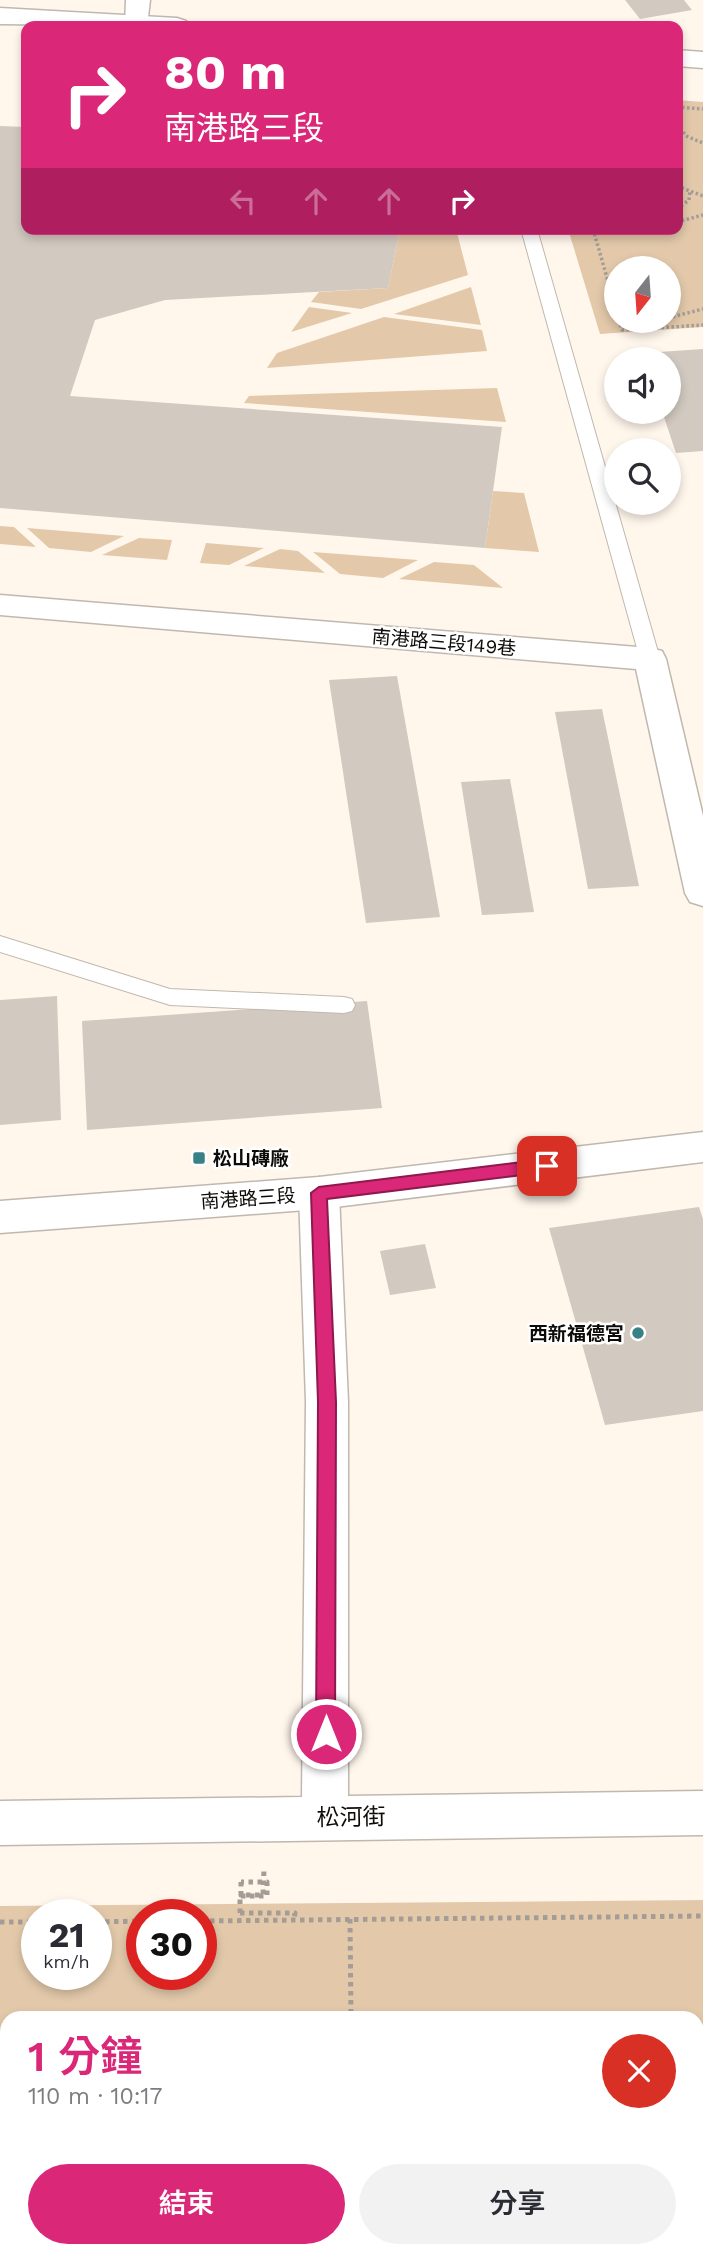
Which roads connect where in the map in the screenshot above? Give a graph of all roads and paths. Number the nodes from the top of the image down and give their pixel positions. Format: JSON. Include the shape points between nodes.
{"nodes":[{"id":1,"x":137,"y":12,"type":"edge"},
{"id":2,"x":0,"y":16,"type":"edge"},
{"id":3,"x":163,"y":21,"type":"edge"},
{"id":4,"x":0,"y":35,"type":"edge"},
{"id":5,"x":21,"y":37,"type":"edge"},
{"id":6,"x":683,"y":58,"type":"edge"},
{"id":7,"x":703,"y":60,"type":"edge"},
{"id":8,"x":683,"y":77,"type":"edge"},
{"id":9,"x":703,"y":79,"type":"edge"},
{"id":10,"x":683,"y":107,"type":"edge"},
{"id":11,"x":703,"y":109,"type":"edge"},
{"id":12,"x":683,"y":132,"type":"edge"},
{"id":13,"x":703,"y":143,"type":"edge"},
{"id":14,"x":683,"y":188,"type":"edge"},
{"id":15,"x":690,"y":191,"type":"junction"},
{"id":16,"x":703,"y":196,"type":"edge"},
{"id":17,"x":683,"y":206,"type":"edge"},
{"id":18,"x":703,"y":215,"type":"edge"},
{"id":19,"x":684,"y":221,"type":"edge"},
{"id":20,"x":531,"y":235,"type":"edge"},
{"id":21,"x":595,"y":235,"type":"edge"},
{"id":22,"x":604,"y":267,"type":"edge"},
{"id":23,"x":703,"y":309,"type":"edge"},
{"id":24,"x":681,"y":315,"type":"edge"},
{"id":25,"x":703,"y":325,"type":"edge"},
{"id":26,"x":681,"y":326,"type":"edge"},
{"id":27,"x":0,"y":605,"type":"edge"},
{"id":28,"x":650,"y":659,"type":"junction"},
{"id":29,"x":703,"y":893,"type":"edge"},
{"id":30,"x":0,"y":944,"type":"edge"},
{"id":31,"x":344,"y":1005,"type":"dead end"},
{"id":32,"x":703,"y":1147,"type":"edge"},
{"id":33,"x":319,"y":1193,"type":"junction"},
{"id":34,"x":0,"y":1217,"type":"edge"},
{"id":35,"x":703,"y":1813,"type":"edge"},
{"id":36,"x":325,"y":1817,"type":"junction"},
{"id":37,"x":0,"y":1823,"type":"edge"},
{"id":38,"x":264,"y":1870,"type":"dead end"},
{"id":39,"x":294,"y":1916,"type":"junction"},
{"id":40,"x":703,"y":1916,"type":"edge"},
{"id":41,"x":217,"y":1919,"type":"edge"},
{"id":42,"x":350,"y":1919,"type":"junction"},
{"id":43,"x":0,"y":1922,"type":"edge"},
{"id":44,"x":21,"y":1922,"type":"edge"},
{"id":45,"x":351,"y":2011,"type":"edge"}],
"edges":[{"from":1,"to":2,"type":"street"},
{"from":1,"to":3,"type":"street"},
{"from":4,"to":5,"type":"street"},
{"from":6,"to":7,"type":"street"},
{"from":8,"to":9,"type":"street"},
{"from":10,"to":11,"type":"path"},
{"from":12,"to":13,"type":"path"},
{"from":14,"to":15,"type":"path"},
{"from":15,"to":16,"type":"path"},
{"from":15,"to":17,"type":"path"},
{"from":18,"to":19,"type":"path"},
{"from":20,"to":28,"type":"lane"},
{"from":21,"to":22,"type":"path"},
{"from":23,"to":24,"type":"path"},
{"from":25,"to":26,"type":"path"},
{"from":27,"to":28,"type":"street","name":"南港路三段149巷"},
{"from":28,"to":29,"type":"street"},
{"from":30,"to":31,"type":"lane","via":[[170,997]]},
{"from":32,"to":33,"type":"street","name":"南港路三段"},
{"from":33,"to":34,"type":"street","name":"南港路三段"},
{"from":33,"to":36,"type":"street","via":[[327,1402]]},
{"from":35,"to":36,"type":"street","name":"松河街"},
{"from":36,"to":37,"type":"street","name":"松河街"},
{"from":38,"to":39,"type":"path","bridge":true,"via":[[263,1895],[241,1895],[241,1882],[267,1882],[267,1896],[240,1896],[240,1913]]},
{"from":39,"to":41,"type":"path"},
{"from":39,"to":42,"type":"path"},
{"from":40,"to":42,"type":"path"},
{"from":42,"to":45,"type":"path"},
{"from":43,"to":44,"type":"path"}]}
